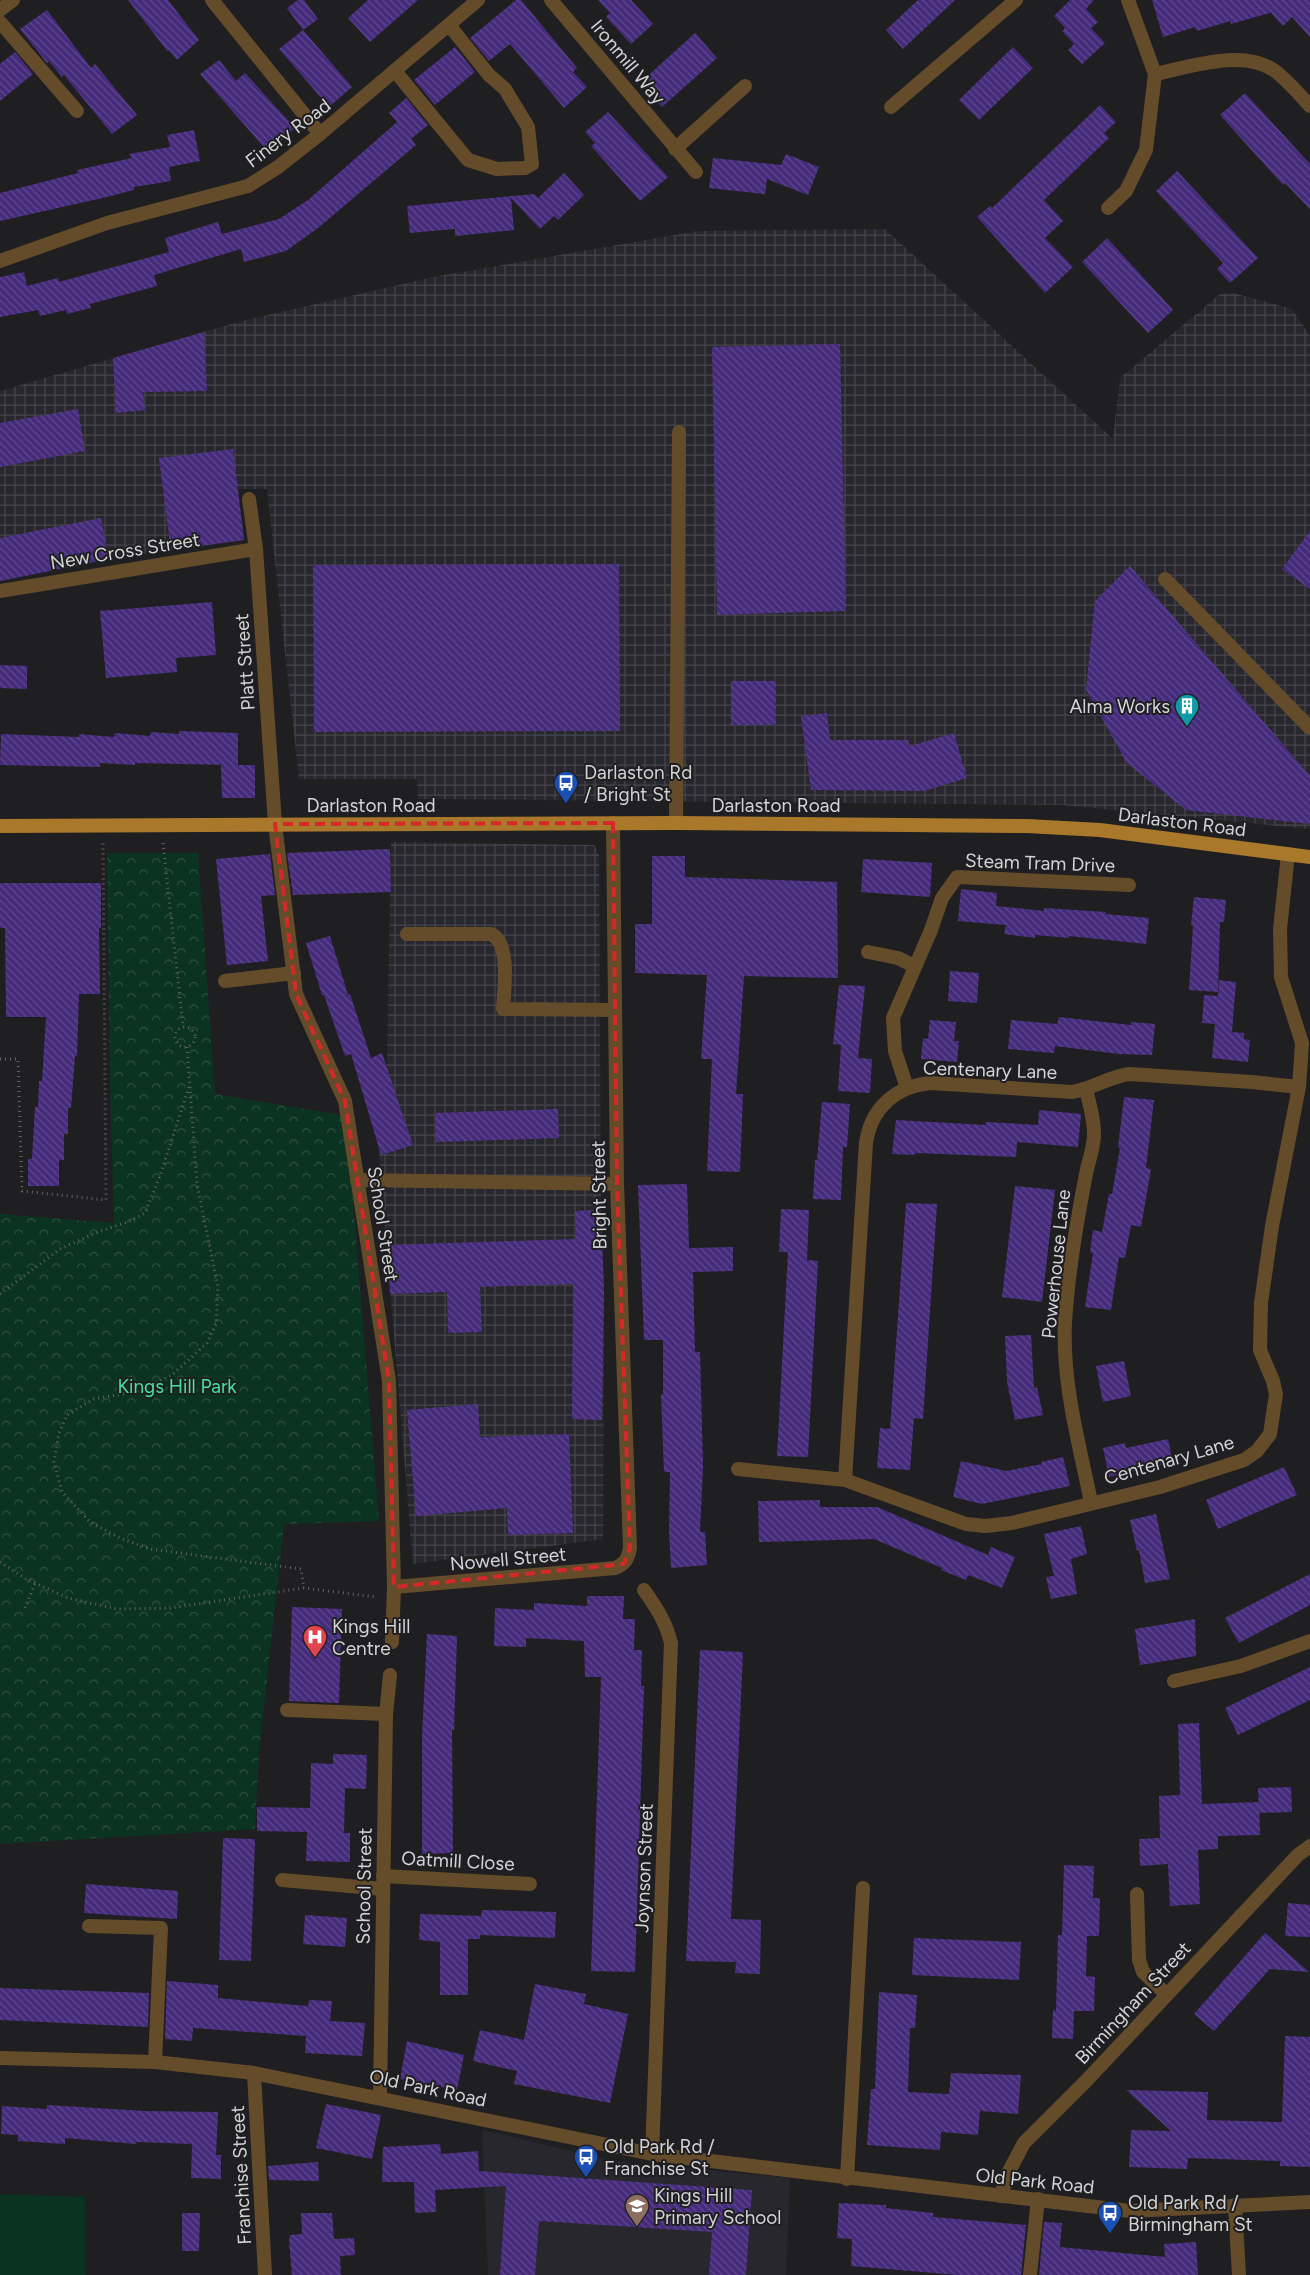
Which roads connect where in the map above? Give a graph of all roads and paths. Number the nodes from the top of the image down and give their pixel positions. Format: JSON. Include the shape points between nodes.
{"nodes":[{"id":1,"x":13,"y":0,"type":"edge"},
{"id":2,"x":212,"y":0,"type":"edge"},
{"id":3,"x":478,"y":0,"type":"edge"},
{"id":4,"x":551,"y":0,"type":"edge"},
{"id":5,"x":1016,"y":0,"type":"edge"},
{"id":6,"x":1128,"y":0,"type":"edge"},
{"id":7,"x":0,"y":10,"type":"edge"},
{"id":8,"x":0,"y":22,"type":"edge"},
{"id":9,"x":449,"y":25,"type":"junction"},
{"id":10,"x":395,"y":71,"type":"junction"},
{"id":11,"x":1155,"y":74,"type":"junction"},
{"id":12,"x":745,"y":86,"type":"dead end"},
{"id":13,"x":1310,"y":106,"type":"edge"},
{"id":14,"x":890,"y":107,"type":"dead end"},
{"id":15,"x":77,"y":110,"type":"dead end"},
{"id":16,"x":320,"y":134,"type":"junction"},
{"id":17,"x":675,"y":148,"type":"junction"},
{"id":18,"x":696,"y":172,"type":"dead end"},
{"id":19,"x":1108,"y":208,"type":"dead end"},
{"id":20,"x":0,"y":260,"type":"edge"},
{"id":21,"x":679,"y":432,"type":"dead end"},
{"id":22,"x":249,"y":498,"type":"dead end"},
{"id":23,"x":256,"y":549,"type":"junction"},
{"id":24,"x":1165,"y":579,"type":"dead end"},
{"id":25,"x":0,"y":591,"type":"edge"},
{"id":26,"x":1310,"y":728,"type":"edge"},
{"id":27,"x":676,"y":823,"type":"junction"},
{"id":28,"x":275,"y":824,"type":"junction"},
{"id":29,"x":613,"y":824,"type":"junction"},
{"id":30,"x":161,"y":825,"type":"junction"},
{"id":31,"x":0,"y":826,"type":"edge"},
{"id":32,"x":103,"y":826,"type":"junction"},
{"id":33,"x":1288,"y":854,"type":"junction"},
{"id":34,"x":1310,"y":857,"type":"edge"},
{"id":35,"x":1130,"y":885,"type":"dead end"},
{"id":36,"x":406,"y":934,"type":"dead end"},
{"id":37,"x":868,"y":952,"type":"dead end"},
{"id":38,"x":914,"y":966,"type":"junction"},
{"id":39,"x":294,"y":973,"type":"junction"},
{"id":40,"x":225,"y":981,"type":"dead end"},
{"id":41,"x":615,"y":1010,"type":"junction"},
{"id":42,"x":183,"y":1026,"type":"junction"},
{"id":43,"x":187,"y":1048,"type":"junction"},
{"id":44,"x":0,"y":1059,"type":"edge"},
{"id":45,"x":190,"y":1084,"type":"junction"},
{"id":46,"x":1299,"y":1087,"type":"junction"},
{"id":47,"x":907,"y":1088,"type":"junction"},
{"id":48,"x":1086,"y":1090,"type":"junction"},
{"id":49,"x":357,"y":1180,"type":"junction"},
{"id":50,"x":616,"y":1184,"type":"junction"},
{"id":51,"x":0,"y":1294,"type":"edge"},
{"id":52,"x":738,"y":1469,"type":"dead end"},
{"id":53,"x":845,"y":1480,"type":"junction"},
{"id":54,"x":1091,"y":1502,"type":"junction"},
{"id":55,"x":0,"y":1562,"type":"edge"},
{"id":56,"x":624,"y":1564,"type":"joint"},
{"id":57,"x":35,"y":1583,"type":"junction"},
{"id":58,"x":304,"y":1588,"type":"junction"},
{"id":59,"x":644,"y":1590,"type":"dead end"},
{"id":60,"x":394,"y":1593,"type":"junction"},
{"id":61,"x":25,"y":1608,"type":"dead end"},
{"id":62,"x":1310,"y":1641,"type":"edge"},
{"id":63,"x":392,"y":1642,"type":"dead end"},
{"id":64,"x":390,"y":1676,"type":"dead end"},
{"id":65,"x":1174,"y":1681,"type":"dead end"},
{"id":66,"x":287,"y":1710,"type":"dead end"},
{"id":67,"x":386,"y":1714,"type":"junction"},
{"id":68,"x":1310,"y":1846,"type":"edge"},
{"id":69,"x":282,"y":1880,"type":"dead end"},
{"id":70,"x":383,"y":1882,"type":"junction"},
{"id":71,"x":530,"y":1884,"type":"dead end"},
{"id":72,"x":863,"y":1888,"type":"dead end"},
{"id":73,"x":1137,"y":1894,"type":"dead end"},
{"id":74,"x":89,"y":1926,"type":"dead end"},
{"id":75,"x":1166,"y":1994,"type":"junction"},
{"id":76,"x":0,"y":2058,"type":"edge"},
{"id":77,"x":155,"y":2062,"type":"junction"},
{"id":78,"x":254,"y":2073,"type":"junction"},
{"id":79,"x":380,"y":2098,"type":"junction"},
{"id":80,"x":652,"y":2154,"type":"junction"},
{"id":81,"x":847,"y":2179,"type":"junction"},
{"id":82,"x":1001,"y":2196,"type":"junction"},
{"id":83,"x":1038,"y":2199,"type":"junction"},
{"id":84,"x":1310,"y":2202,"type":"edge"},
{"id":85,"x":1235,"y":2205,"type":"junction"},
{"id":86,"x":264,"y":2275,"type":"edge"},
{"id":87,"x":1030,"y":2275,"type":"edge"},
{"id":88,"x":1238,"y":2275,"type":"edge"}],
"edges":[{"from":1,"to":7,"type":"street"},
{"from":2,"to":16,"type":"street"},
{"from":3,"to":9,"type":"street","name":"Finery Road"},
{"from":4,"to":17,"type":"street","name":"Ironmill Way"},
{"from":5,"to":14,"type":"street"},
{"from":6,"to":11,"type":"street"},
{"from":8,"to":15,"type":"street"},
{"from":9,"to":10,"type":"street","name":"Finery Road"},
{"from":9,"to":10,"type":"street","via":[[489,75],[505,89],[528,127],[532,164],[525,168],[497,169],[468,160]]},
{"from":10,"to":16,"type":"street","name":"Finery Road"},
{"from":11,"to":13,"type":"street","via":[[1234,59],[1259,62],[1274,70]]},
{"from":11,"to":19,"type":"street","via":[[1146,150],[1126,191]]},
{"from":12,"to":17,"type":"street"},
{"from":16,"to":20,"type":"street","name":"Finery Road","via":[[278,168],[248,186],[107,223]]},
{"from":17,"to":18,"type":"street","name":"Ironmill Way"},
{"from":21,"to":27,"type":"street"},
{"from":22,"to":23,"type":"street","name":"Platt Street"},
{"from":23,"to":25,"type":"street","name":"New Cross Street"},
{"from":23,"to":28,"type":"street","name":"Platt Street"},
{"from":24,"to":26,"type":"street"},
{"from":27,"to":29,"type":"main road","name":"Darlaston Road"},
{"from":27,"to":33,"type":"main road","name":"Darlaston Road","via":[[1027,826],[1100,830]]},
{"from":28,"to":29,"type":"main road","name":"Darlaston Road"},
{"from":28,"to":30,"type":"main road","name":"Darlaston Road"},
{"from":28,"to":39,"type":"street","name":"School Street"},
{"from":29,"to":41,"type":"street","name":"Bright Street"},
{"from":30,"to":32,"type":"main road","name":"Darlaston Road"},
{"from":30,"to":42,"type":"path"},
{"from":31,"to":32,"type":"main road","name":"Darlaston Road"},
{"from":32,"to":44,"type":"path","via":[[106,1200],[22,1190],[18,1059]]},
{"from":33,"to":34,"type":"main road","name":"Darlaston Road"},
{"from":33,"to":46,"type":"street","name":"Centenary Lane","via":[[1280,929],[1281,977],[1302,1043]]},
{"from":35,"to":38,"type":"street","name":"Steam Tram Drive","via":[[957,877],[942,898],[932,930]]},
{"from":36,"to":41,"type":"street","via":[[491,934],[498,937],[503,948],[502,1009]]},
{"from":37,"to":38,"type":"street","via":[[898,958]]},
{"from":38,"to":47,"type":"street","name":"Steam Tram Drive","via":[[893,1018],[895,1051]]},
{"from":39,"to":40,"type":"street"},
{"from":39,"to":49,"type":"street","name":"School Street","via":[[296,994],[345,1101]]},
{"from":41,"to":50,"type":"street","name":"Bright Street"},
{"from":42,"to":43,"type":"path","via":[[174,1035],[175,1042]]},
{"from":42,"to":43,"type":"path","via":[[195,1032],[196,1038]]},
{"from":43,"to":45,"type":"path"},
{"from":45,"to":51,"type":"path","via":[[145,1213],[60,1249]]},
{"from":45,"to":58,"type":"path","via":[[197,1184],[218,1287],[216,1324],[207,1344],[172,1375],[138,1390],[94,1398],[67,1414],[59,1433],[54,1462],[62,1492],[90,1522],[120,1538],[150,1549],[302,1569]]},
{"from":46,"to":48,"type":"street","name":"Centenary Lane","via":[[1129,1074],[1114,1076]]},
{"from":46,"to":54,"type":"street","name":"Centenary Lane","via":[[1272,1226],[1260,1311],[1260,1350],[1276,1394],[1270,1434],[1257,1451],[1236,1463],[1160,1487]]},
{"from":47,"to":48,"type":"street","name":"Centenary Lane","via":[[931,1083],[1072,1092]]},
{"from":47,"to":53,"type":"street","name":"Centenary Lane","via":[[895,1093],[874,1116],[866,1143]]},
{"from":48,"to":54,"type":"street","name":"Powerhouse Lane","via":[[1094,1137],[1070,1270],[1065,1352],[1075,1427]]},
{"from":49,"to":50,"type":"street"},
{"from":49,"to":60,"type":"street","name":"School Street","via":[[389,1381]]},
{"from":50,"to":56,"type":"street","name":"Bright Street","via":[[630,1548]]},
{"from":52,"to":53,"type":"street","name":"Centenary Lane"},
{"from":53,"to":54,"type":"street","name":"Centenary Lane","via":[[966,1524],[985,1526],[1012,1523]]},
{"from":55,"to":57,"type":"path"},
{"from":56,"to":60,"type":"street","name":"Nowell Street","via":[[615,1568]]},
{"from":57,"to":58,"type":"path","via":[[68,1598],[118,1609],[170,1608]]},
{"from":57,"to":61,"type":"path"},
{"from":58,"to":60,"type":"path"},
{"from":59,"to":80,"type":"street","name":"Joynson Street","via":[[668,1628],[671,1642]]},
{"from":60,"to":63,"type":"street","name":"School Street"},
{"from":62,"to":65,"type":"street","via":[[1241,1666]]},
{"from":64,"to":67,"type":"street","name":"School Street"},
{"from":66,"to":67,"type":"street"},
{"from":67,"to":70,"type":"street","name":"School Street"},
{"from":68,"to":75,"type":"street","name":"Birmingham Street"},
{"from":69,"to":70,"type":"street","name":"Oatmill Close"},
{"from":70,"to":71,"type":"street","name":"Oatmill Close"},
{"from":70,"to":79,"type":"street","name":"School Street"},
{"from":72,"to":81,"type":"street"},
{"from":73,"to":75,"type":"street","via":[[1139,1960],[1143,1972]]},
{"from":74,"to":77,"type":"street","via":[[161,1928]]},
{"from":75,"to":82,"type":"street","name":"Birmingham Street","via":[[1024,2143],[1007,2175]]},
{"from":76,"to":77,"type":"street","name":"Old Park Road"},
{"from":77,"to":78,"type":"street","name":"Old Park Road"},
{"from":78,"to":79,"type":"street","name":"Old Park Road"},
{"from":78,"to":86,"type":"street","name":"Franchise Street"},
{"from":79,"to":80,"type":"street","name":"Old Park Road"},
{"from":80,"to":81,"type":"street","name":"Old Park Road"},
{"from":81,"to":82,"type":"street","name":"Old Park Road"},
{"from":82,"to":83,"type":"street","name":"Old Park Road"},
{"from":83,"to":85,"type":"street","name":"Old Park Road","via":[[1130,2211]]},
{"from":83,"to":87,"type":"street"},
{"from":84,"to":85,"type":"street","name":"Old Park Road"},
{"from":85,"to":88,"type":"street"}]}
